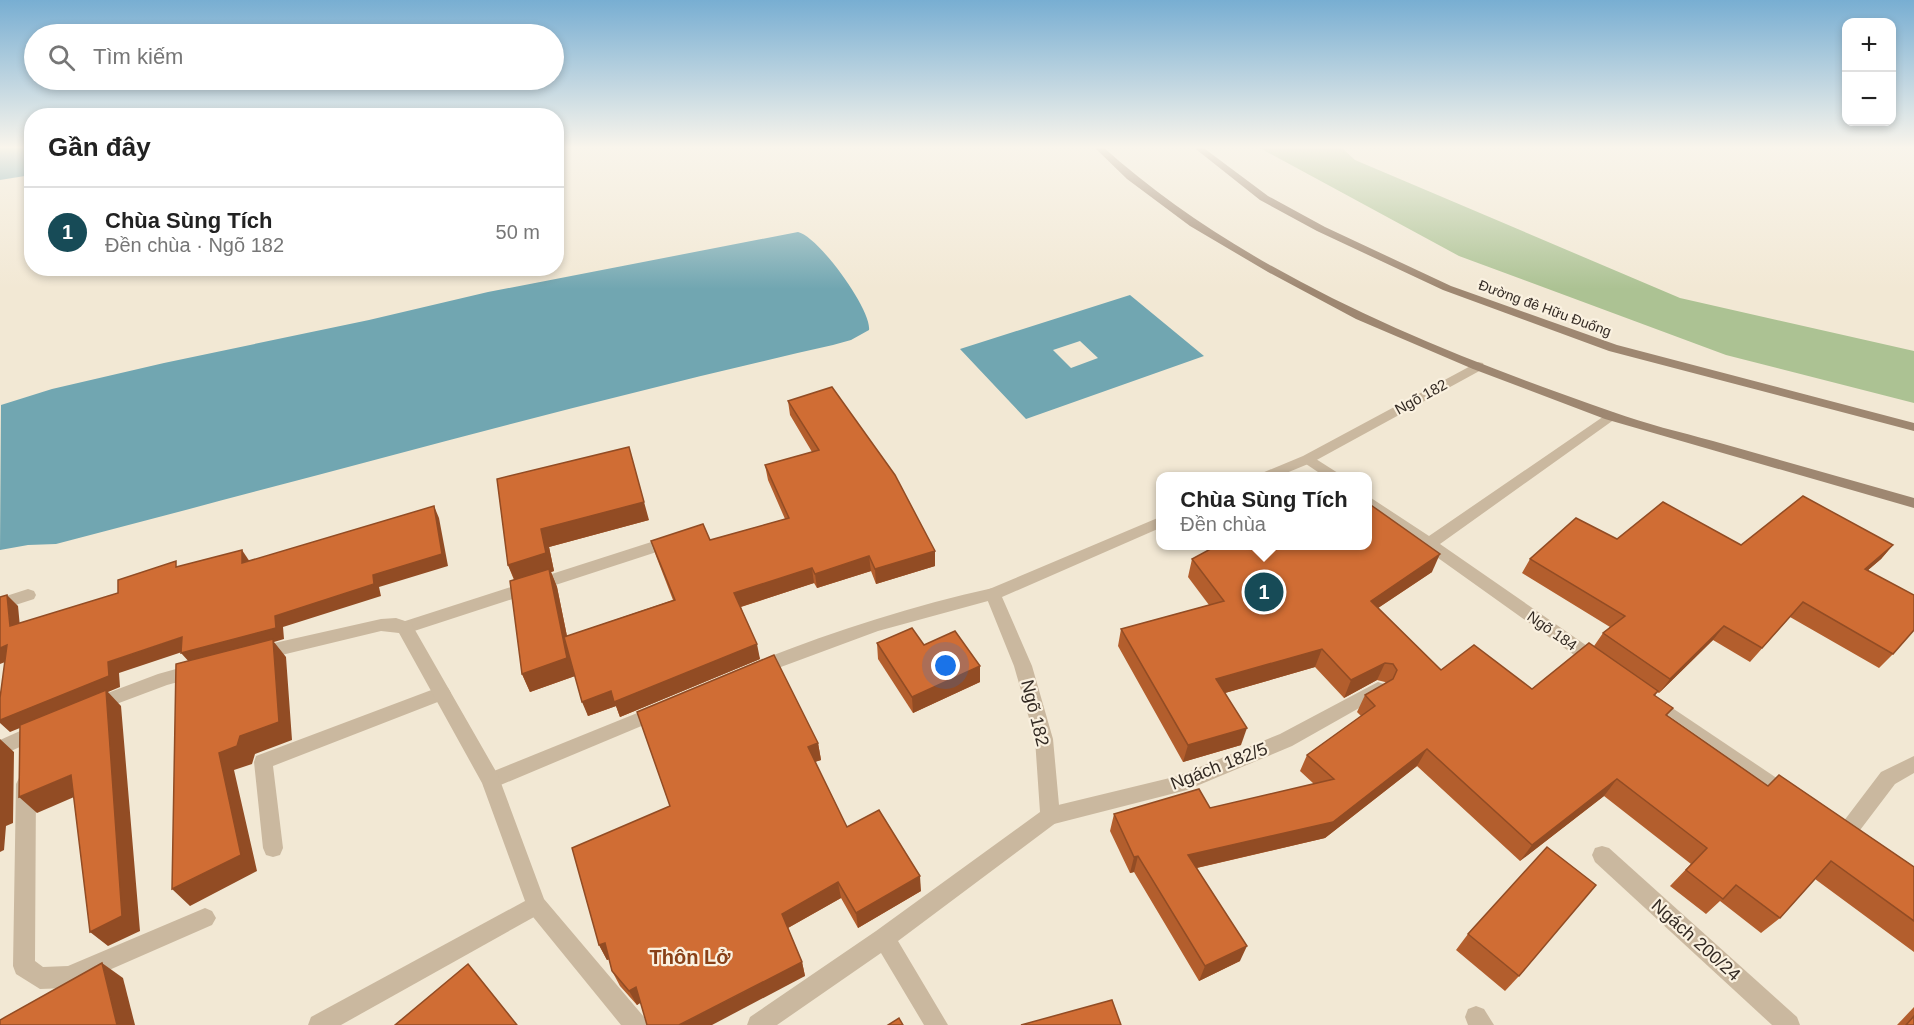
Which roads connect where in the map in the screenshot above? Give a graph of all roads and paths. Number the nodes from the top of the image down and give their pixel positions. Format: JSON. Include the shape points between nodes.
{"nodes":[{"id":1,"x":1154,"y":194,"type":"edge"},
{"id":2,"x":1259,"y":194,"type":"edge"},
{"id":3,"x":1478,"y":366,"type":"junction"},
{"id":4,"x":1610,"y":416,"type":"junction"},
{"id":5,"x":1914,"y":427,"type":"edge"},
{"id":6,"x":1308,"y":459,"type":"junction"},
{"id":7,"x":1278,"y":472,"type":"edge"},
{"id":8,"x":1326,"y":472,"type":"edge"},
{"id":9,"x":1914,"y":503,"type":"edge"},
{"id":10,"x":1372,"y":504,"type":"edge"},
{"id":11,"x":1156,"y":524,"type":"edge"},
{"id":12,"x":681,"y":538,"type":"edge"},
{"id":13,"x":1429,"y":544,"type":"junction"},
{"id":14,"x":993,"y":594,"type":"junction"},
{"id":15,"x":28,"y":595,"type":"dead end"},
{"id":16,"x":0,"y":604,"type":"edge"},
{"id":17,"x":405,"y":628,"type":"junction"},
{"id":18,"x":238,"y":658,"type":"edge"},
{"id":19,"x":207,"y":667,"type":"edge"},
{"id":20,"x":746,"y":674,"type":"edge"},
{"id":21,"x":1615,"y":675,"type":"edge"},
{"id":22,"x":1378,"y":689,"type":"edge"},
{"id":23,"x":442,"y":693,"type":"junction"},
{"id":24,"x":1644,"y":695,"type":"edge"},
{"id":25,"x":668,"y":707,"type":"edge"},
{"id":26,"x":79,"y":712,"type":"edge"},
{"id":27,"x":58,"y":722,"type":"edge"},
{"id":28,"x":26,"y":736,"type":"junction"},
{"id":29,"x":0,"y":748,"type":"edge"},
{"id":30,"x":1914,"y":764,"type":"edge"},
{"id":31,"x":491,"y":781,"type":"junction"},
{"id":32,"x":1796,"y":802,"type":"edge"},
{"id":33,"x":1050,"y":816,"type":"junction"},
{"id":34,"x":273,"y":848,"type":"dead end"},
{"id":35,"x":1861,"y":848,"type":"edge"},
{"id":36,"x":1602,"y":855,"type":"dead end"},
{"id":37,"x":536,"y":905,"type":"junction"},
{"id":38,"x":205,"y":918,"type":"dead end"},
{"id":39,"x":884,"y":938,"type":"junction"},
{"id":40,"x":319,"y":1025,"type":"edge"},
{"id":41,"x":636,"y":1025,"type":"edge"},
{"id":42,"x":758,"y":1025,"type":"edge"},
{"id":43,"x":937,"y":1025,"type":"edge"},
{"id":44,"x":1789,"y":1025,"type":"edge"}],
"edges":[{"from":1,"to":3,"type":"street","via":[[1194,224],[1272,270],[1360,316]]},
{"from":2,"to":5,"type":"street","name":"Đường đê Hữu Đuống","via":[[1321,230],[1447,288],[1613,348]]},
{"from":3,"to":4,"type":"street"},
{"from":3,"to":6,"type":"street","name":"Ngõ 182"},
{"from":4,"to":9,"type":"street"},
{"from":4,"to":13,"type":"street"},
{"from":6,"to":7,"type":"street","name":"Ngõ 182"},
{"from":6,"to":8,"type":"street"},
{"from":10,"to":13,"type":"street","name":"Ngõ 184"},
{"from":11,"to":14,"type":"street"},
{"from":12,"to":17,"type":"street"},
{"from":13,"to":21,"type":"street","name":"Ngõ 184"},
{"from":14,"to":20,"type":"street","via":[[941,604],[855,630]]},
{"from":14,"to":33,"type":"street","name":"Ngõ 182","via":[[1023,666],[1044,739]]},
{"from":15,"to":16,"type":"street"},
{"from":17,"to":18,"type":"street","via":[[381,625]]},
{"from":17,"to":23,"type":"street"},
{"from":19,"to":26,"type":"street"},
{"from":22,"to":33,"type":"street","name":"Ngách 182/5","via":[[1286,740],[1180,784]]},
{"from":23,"to":31,"type":"street"},
{"from":23,"to":34,"type":"street","via":[[263,762]]},
{"from":24,"to":32,"type":"street"},
{"from":25,"to":31,"type":"street"},
{"from":27,"to":28,"type":"street"},
{"from":28,"to":29,"type":"street"},
{"from":28,"to":38,"type":"street","via":[[24,966],[40,978],[68,977]]},
{"from":30,"to":35,"type":"street","via":[[1888,778],[1839,833]]},
{"from":31,"to":37,"type":"street"},
{"from":33,"to":39,"type":"street"},
{"from":36,"to":44,"type":"street","name":"Ngách 200/24"},
{"from":37,"to":40,"type":"street"},
{"from":37,"to":41,"type":"street"},
{"from":39,"to":42,"type":"street"},
{"from":39,"to":43,"type":"street"}]}
